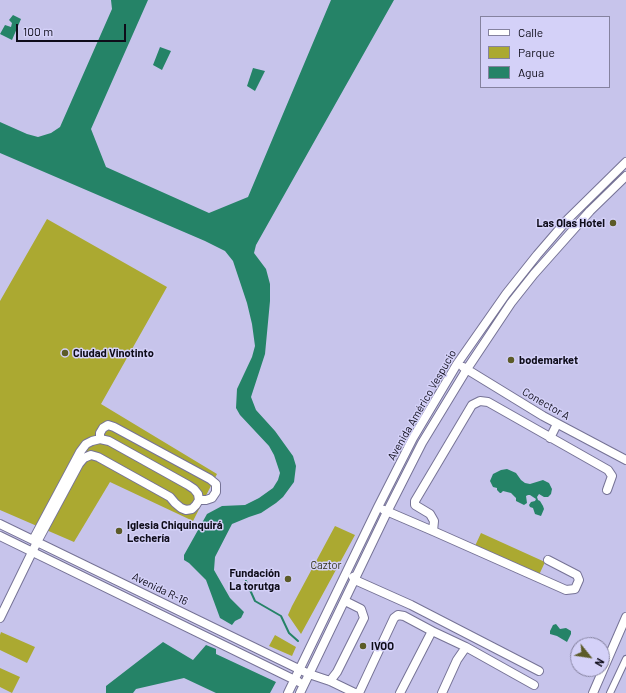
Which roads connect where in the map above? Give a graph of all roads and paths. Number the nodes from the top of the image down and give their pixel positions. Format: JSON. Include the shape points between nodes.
{"nodes":[{"id":1,"x":626,"y":162,"type":"edge"},
{"id":2,"x":626,"y":176,"type":"edge"},
{"id":3,"x":457,"y":364,"type":"junction"},
{"id":4,"x":467,"y":369,"type":"junction"},
{"id":5,"x":557,"y":424,"type":"junction"},
{"id":6,"x":550,"y":438,"type":"junction"},
{"id":7,"x":100,"y":439,"type":"junction"},
{"id":8,"x":626,"y":460,"type":"edge"},
{"id":9,"x":607,"y":490,"type":"dead end"},
{"id":10,"x":198,"y":500,"type":"junction"},
{"id":11,"x":378,"y":508,"type":"junction"},
{"id":12,"x":387,"y":512,"type":"junction"},
{"id":13,"x":0,"y":524,"type":"edge"},
{"id":14,"x":433,"y":531,"type":"junction"},
{"id":15,"x":0,"y":536,"type":"edge"},
{"id":16,"x":35,"y":541,"type":"junction"},
{"id":17,"x":33,"y":551,"type":"junction"},
{"id":18,"x":548,"y":560,"type":"dead end"},
{"id":19,"x":82,"y":564,"type":"junction"},
{"id":20,"x":349,"y":568,"type":"junction"},
{"id":21,"x":77,"y":573,"type":"junction"},
{"id":22,"x":355,"y":580,"type":"junction"},
{"id":23,"x":344,"y":601,"type":"junction"},
{"id":24,"x":626,"y":617,"type":"edge"},
{"id":25,"x":0,"y":618,"type":"edge"},
{"id":26,"x":432,"y":631,"type":"junction"},
{"id":27,"x":466,"y":647,"type":"junction"},
{"id":28,"x":626,"y":658,"type":"edge"},
{"id":29,"x":299,"y":669,"type":"junction"},
{"id":30,"x":539,"y":671,"type":"dead end"},
{"id":31,"x":309,"y":674,"type":"junction"},
{"id":32,"x":295,"y":679,"type":"junction"},
{"id":33,"x":330,"y":681,"type":"junction"},
{"id":34,"x":304,"y":684,"type":"junction"},
{"id":35,"x":534,"y":685,"type":"dead end"},
{"id":36,"x":288,"y":693,"type":"edge"},
{"id":37,"x":300,"y":693,"type":"edge"},
{"id":38,"x":355,"y":693,"type":"edge"},
{"id":39,"x":359,"y":693,"type":"edge"},
{"id":40,"x":400,"y":693,"type":"edge"},
{"id":41,"x":442,"y":693,"type":"edge"},
{"id":42,"x":593,"y":693,"type":"edge"},
{"id":43,"x":610,"y":693,"type":"edge"}],
"edges":[{"from":1,"to":3,"type":"street","name":"Avenida Américo Vespucio","via":[[536,255]]},
{"from":2,"to":4,"type":"street","name":"Avenida Américo Vespucio","via":[[590,211],[534,274]]},
{"from":3,"to":4,"type":"street","name":"Conector A"},
{"from":3,"to":11,"type":"street","name":"Avenida Américo Vespucio","via":[[413,438]]},
{"from":4,"to":5,"type":"street","name":"Conector A"},
{"from":4,"to":12,"type":"street","name":"Avenida Américo Vespucio","via":[[422,443]]},
{"from":5,"to":6,"type":"street"},
{"from":5,"to":8,"type":"street","name":"Conector A"},
{"from":6,"to":9,"type":"street","via":[[608,470],[612,476]]},
{"from":6,"to":14,"type":"street","via":[[488,402],[480,401],[472,405],[415,501],[415,505],[430,514],[434,521]]},
{"from":7,"to":10,"type":"street","via":[[109,441],[188,484],[198,494]]},
{"from":7,"to":10,"type":"street","via":[[103,428],[108,425],[114,427],[210,479],[216,484],[216,492],[212,498]]},
{"from":7,"to":16,"type":"street","via":[[86,444],[80,452]]},
{"from":10,"to":16,"type":"street","via":[[192,509],[181,508],[170,496],[91,455],[79,464]]},
{"from":11,"to":12,"type":"street"},
{"from":11,"to":20,"type":"street","name":"Avenida Américo Vespucio"},
{"from":12,"to":14,"type":"street"},
{"from":12,"to":22,"type":"street","name":"Avenida Américo Vespucio"},
{"from":13,"to":16,"type":"street","name":"Avenida R-16"},
{"from":14,"to":18,"type":"street","via":[[566,590],[575,589],[579,580],[577,575]]},
{"from":15,"to":17,"type":"street","name":"Avenida R-16"},
{"from":16,"to":17,"type":"street"},
{"from":16,"to":19,"type":"street","name":"Avenida R-16"},
{"from":17,"to":21,"type":"street","name":"Avenida R-16"},
{"from":17,"to":25,"type":"street"},
{"from":19,"to":21,"type":"street"},
{"from":19,"to":29,"type":"street","name":"Avenida R-16"},
{"from":20,"to":22,"type":"street"},
{"from":20,"to":29,"type":"street","name":"Avenida Américo Vespucio"},
{"from":21,"to":32,"type":"street","name":"Avenida R-16"},
{"from":22,"to":23,"type":"street","name":"Avenida Américo Vespucio"},
{"from":22,"to":30,"type":"street","via":[[411,605]]},
{"from":23,"to":31,"type":"street","name":"Avenida Américo Vespucio"},
{"from":23,"to":33,"type":"street","via":[[361,609],[364,618]]},
{"from":24,"to":42,"type":"street"},
{"from":26,"to":27,"type":"street"},
{"from":26,"to":39,"type":"street","via":[[404,616],[398,615],[394,618]]},
{"from":26,"to":40,"type":"street"},
{"from":27,"to":35,"type":"street"},
{"from":27,"to":41,"type":"street"},
{"from":28,"to":43,"type":"street"},
{"from":29,"to":31,"type":"street","name":"Avenida R-16"},
{"from":29,"to":32,"type":"street","name":"Avenida Américo Vespucio"},
{"from":31,"to":33,"type":"street","name":"Avenida R-16"},
{"from":31,"to":34,"type":"street","name":"Avenida Américo Vespucio"},
{"from":32,"to":34,"type":"street","name":"Avenida R-16"},
{"from":32,"to":36,"type":"street","name":"Avenida Américo Vespucio"},
{"from":33,"to":38,"type":"street","name":"Avenida R-16"},
{"from":34,"to":37,"type":"street","name":"Avenida Américo Vespucio"}]}
